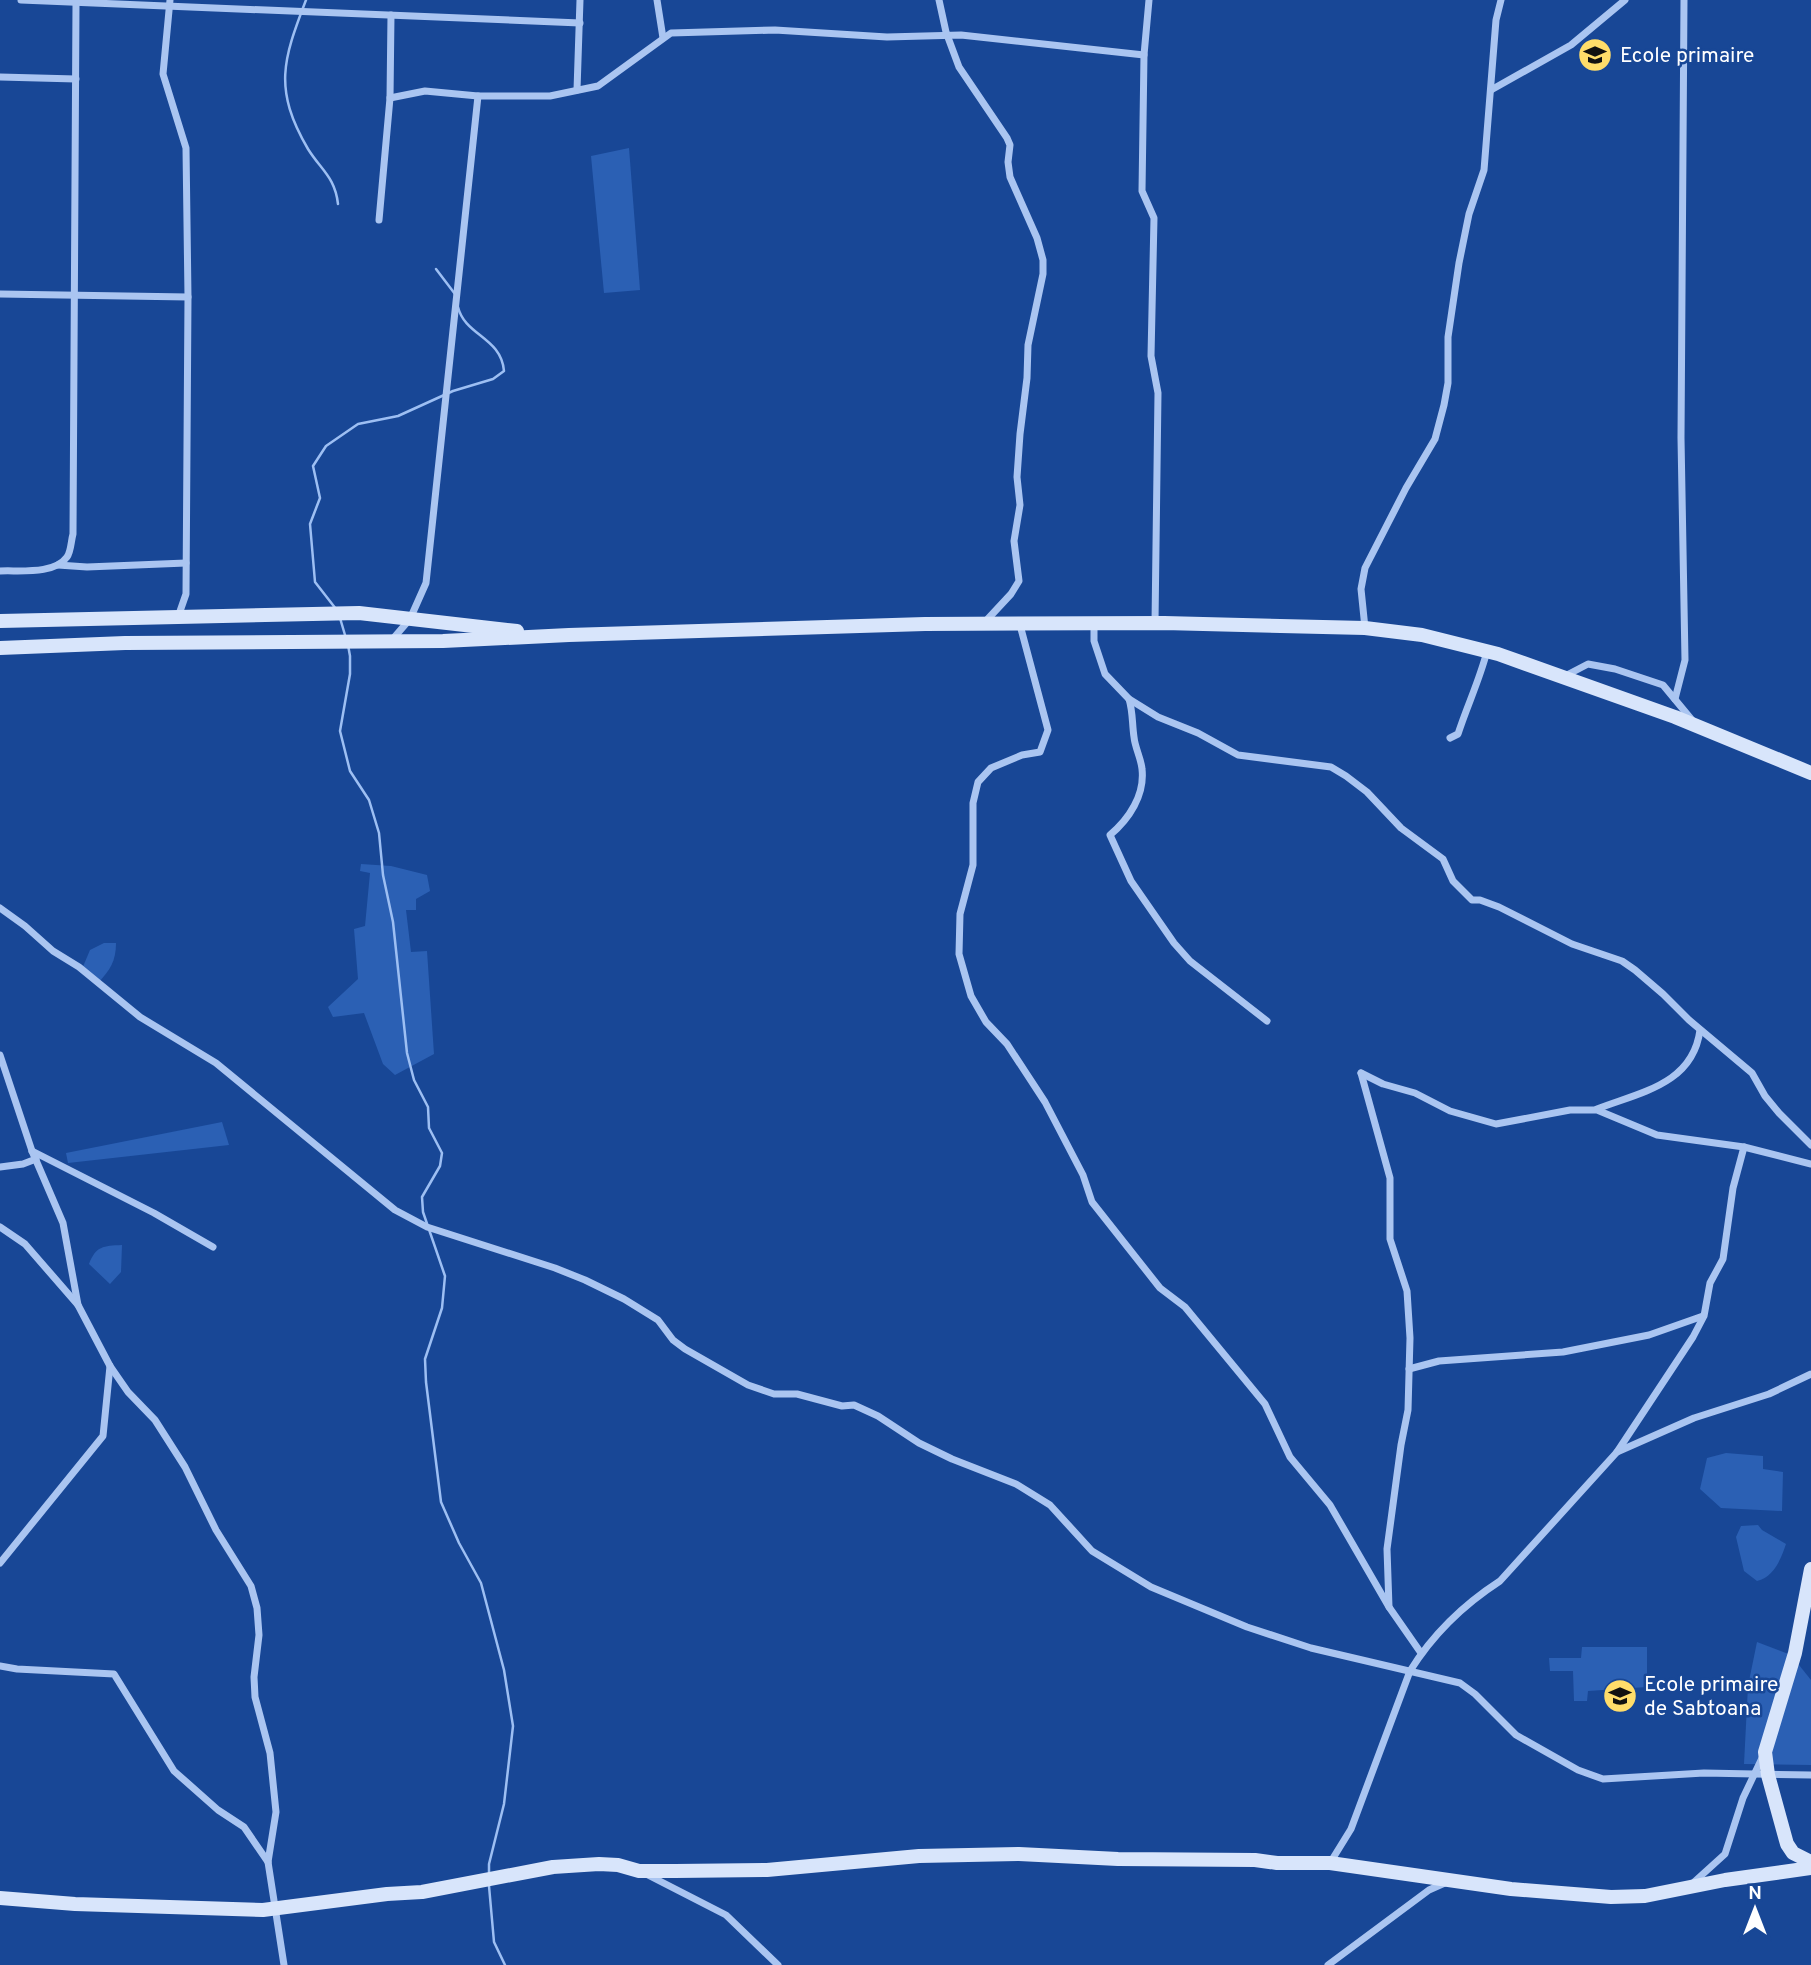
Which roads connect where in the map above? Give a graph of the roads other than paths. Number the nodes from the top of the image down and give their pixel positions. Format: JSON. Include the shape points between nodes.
{"nodes":[{"id":1,"x":21,"y":0,"type":"edge"},
{"id":2,"x":580,"y":0,"type":"edge"},
{"id":3,"x":657,"y":0,"type":"edge"},
{"id":4,"x":939,"y":0,"type":"edge"},
{"id":5,"x":1149,"y":0,"type":"edge"},
{"id":6,"x":1501,"y":0,"type":"edge"},
{"id":7,"x":1625,"y":0,"type":"edge"},
{"id":8,"x":1684,"y":0,"type":"edge"},
{"id":9,"x":76,"y":3,"type":"junction"},
{"id":10,"x":169,"y":3,"type":"edge"},
{"id":11,"x":391,"y":15,"type":"junction"},
{"id":12,"x":580,"y":23,"type":"junction"},
{"id":13,"x":947,"y":35,"type":"junction"},
{"id":14,"x":663,"y":38,"type":"junction"},
{"id":15,"x":1144,"y":55,"type":"junction"},
{"id":16,"x":0,"y":77,"type":"edge"},
{"id":17,"x":76,"y":79,"type":"junction"},
{"id":18,"x":578,"y":90,"type":"junction"},
{"id":19,"x":1491,"y":90,"type":"junction"},
{"id":20,"x":478,"y":96,"type":"junction"},
{"id":21,"x":390,"y":98,"type":"junction"},
{"id":22,"x":379,"y":220,"type":"dead end"},
{"id":23,"x":0,"y":294,"type":"edge"},
{"id":24,"x":74,"y":295,"type":"junction"},
{"id":25,"x":188,"y":297,"type":"junction"},
{"id":26,"x":186,"y":563,"type":"junction"},
{"id":27,"x":57,"y":565,"type":"junction"},
{"id":28,"x":0,"y":571,"type":"edge"},
{"id":29,"x":177,"y":618,"type":"junction"},
{"id":30,"x":410,"y":619,"type":"junction"},
{"id":31,"x":0,"y":621,"type":"edge"},
{"id":32,"x":1155,"y":623,"type":"junction"},
{"id":33,"x":1094,"y":624,"type":"junction"},
{"id":34,"x":983,"y":625,"type":"junction"},
{"id":35,"x":1020,"y":625,"type":"junction"},
{"id":36,"x":1364,"y":628,"type":"junction"},
{"id":37,"x":557,"y":635,"type":"junction"},
{"id":38,"x":391,"y":642,"type":"junction"},
{"id":39,"x":0,"y":648,"type":"edge"},
{"id":40,"x":1487,"y":651,"type":"junction"},
{"id":41,"x":1564,"y":677,"type":"junction"},
{"id":42,"x":1129,"y":699,"type":"junction"},
{"id":43,"x":1675,"y":699,"type":"junction"},
{"id":44,"x":1697,"y":726,"type":"junction"},
{"id":45,"x":1450,"y":738,"type":"dead end"},
{"id":46,"x":1811,"y":773,"type":"edge"},
{"id":47,"x":0,"y":908,"type":"edge"},
{"id":48,"x":1267,"y":1021,"type":"dead end"},
{"id":49,"x":1700,"y":1030,"type":"junction"},
{"id":50,"x":0,"y":1055,"type":"edge"},
{"id":51,"x":1597,"y":1110,"type":"junction"},
{"id":52,"x":1811,"y":1145,"type":"edge"},
{"id":53,"x":1744,"y":1147,"type":"junction"},
{"id":54,"x":32,"y":1151,"type":"junction"},
{"id":55,"x":36,"y":1159,"type":"junction"},
{"id":56,"x":1811,"y":1164,"type":"edge"},
{"id":57,"x":0,"y":1167,"type":"edge"},
{"id":58,"x":0,"y":1227,"type":"edge"},
{"id":59,"x":212,"y":1247,"type":"dead end"},
{"id":60,"x":78,"y":1305,"type":"junction"},
{"id":61,"x":1704,"y":1316,"type":"junction"},
{"id":62,"x":110,"y":1366,"type":"junction"},
{"id":63,"x":1409,"y":1369,"type":"junction"},
{"id":64,"x":1811,"y":1374,"type":"edge"},
{"id":65,"x":1617,"y":1452,"type":"junction"},
{"id":66,"x":0,"y":1563,"type":"edge"},
{"id":67,"x":1811,"y":1569,"type":"edge"},
{"id":68,"x":1389,"y":1607,"type":"junction"},
{"id":69,"x":1421,"y":1653,"type":"junction"},
{"id":70,"x":0,"y":1666,"type":"edge"},
{"id":71,"x":1410,"y":1671,"type":"junction"},
{"id":72,"x":1762,"y":1775,"type":"junction"},
{"id":73,"x":1811,"y":1775,"type":"edge"},
{"id":74,"x":268,"y":1862,"type":"junction"},
{"id":75,"x":1811,"y":1862,"type":"edge"},
{"id":76,"x":1331,"y":1863,"type":"junction"},
{"id":77,"x":1811,"y":1868,"type":"edge"},
{"id":78,"x":639,"y":1871,"type":"junction"},
{"id":79,"x":1451,"y":1880,"type":"junction"},
{"id":80,"x":1686,"y":1888,"type":"junction"},
{"id":81,"x":0,"y":1898,"type":"edge"},
{"id":82,"x":275,"y":1908,"type":"junction"},
{"id":83,"x":284,"y":1965,"type":"edge"},
{"id":84,"x":778,"y":1965,"type":"edge"},
{"id":85,"x":1328,"y":1965,"type":"edge"}],
"edges":[{"from":1,"to":9,"type":"street"},
{"from":2,"to":12,"type":"street"},
{"from":3,"to":14,"type":"street"},
{"from":4,"to":13,"type":"street"},
{"from":5,"to":15,"type":"street"},
{"from":6,"to":19,"type":"street"},
{"from":7,"to":19,"type":"street","via":[[1571,45]]},
{"from":8,"to":43,"type":"street","via":[[1681,438],[1685,660]]},
{"from":9,"to":10,"type":"street"},
{"from":9,"to":17,"type":"street"},
{"from":10,"to":11,"type":"street"},
{"from":10,"to":25,"type":"street","via":[[163,74],[186,148]]},
{"from":11,"to":12,"type":"street"},
{"from":11,"to":21,"type":"street"},
{"from":12,"to":18,"type":"street"},
{"from":13,"to":14,"type":"street","via":[[887,37],[775,30],[671,33]]},
{"from":13,"to":15,"type":"street"},
{"from":13,"to":34,"type":"street","via":[[964,76],[1010,145],[1010,177],[1043,260],[1028,345],[1020,434],[1020,505],[1014,541],[1019,581]]},
{"from":14,"to":18,"type":"street","via":[[598,86]]},
{"from":15,"to":32,"type":"street","via":[[1142,191],[1154,218],[1151,356],[1158,393]]},
{"from":16,"to":17,"type":"street"},
{"from":17,"to":24,"type":"street"},
{"from":18,"to":20,"type":"street","via":[[550,96]]},
{"from":19,"to":36,"type":"street","via":[[1484,170],[1469,214],[1448,337],[1444,405],[1435,439],[1365,568],[1361,589]]},
{"from":20,"to":21,"type":"street","via":[[425,91]]},
{"from":20,"to":30,"type":"street","via":[[426,583]]},
{"from":21,"to":22,"type":"street"},
{"from":23,"to":24,"type":"street"},
{"from":24,"to":25,"type":"street"},
{"from":24,"to":27,"type":"street","via":[[73,534],[68,556]]},
{"from":25,"to":26,"type":"street"},
{"from":26,"to":27,"type":"street"},
{"from":26,"to":29,"type":"street","via":[[186,594]]},
{"from":27,"to":28,"type":"street"},
{"from":29,"to":30,"type":"street","via":[[359,613]]},
{"from":29,"to":31,"type":"street"},
{"from":30,"to":37,"type":"street"},
{"from":30,"to":38,"type":"street"},
{"from":32,"to":33,"type":"street"},
{"from":32,"to":36,"type":"street"},
{"from":33,"to":35,"type":"street"},
{"from":33,"to":42,"type":"street","via":[[1094,641],[1105,674]]},
{"from":34,"to":35,"type":"street"},
{"from":34,"to":37,"type":"street"},
{"from":35,"to":68,"type":"street","via":[[1048,730],[1040,752],[991,768],[978,782],[973,803],[973,865],[961,914],[959,954],[971,996],[1045,1102],[1092,1202],[1160,1289],[1185,1307],[1265,1404],[1290,1457],[1329,1505]]},
{"from":36,"to":40,"type":"street","via":[[1422,635]]},
{"from":37,"to":38,"type":"street"},
{"from":38,"to":39,"type":"street"},
{"from":40,"to":41,"type":"street"},
{"from":40,"to":45,"type":"street","via":[[1458,734]]},
{"from":41,"to":43,"type":"street","via":[[1588,664],[1615,669],[1662,685]]},
{"from":41,"to":44,"type":"street"},
{"from":42,"to":48,"type":"street","via":[[1142,788],[1134,807],[1110,835],[1131,881],[1174,943],[1190,961]]},
{"from":42,"to":49,"type":"street","via":[[1158,718],[1238,755],[1331,767],[1357,783],[1401,828],[1443,859],[1453,881],[1472,900],[1499,907],[1572,944],[1622,961]]},
{"from":43,"to":44,"type":"street"},
{"from":44,"to":46,"type":"street"},
{"from":47,"to":71,"type":"street","via":[[140,1017],[216,1063],[395,1210],[427,1227],[565,1272],[624,1299],[658,1320],[685,1349],[748,1385],[774,1394],[854,1405],[919,1443],[1016,1484],[1050,1505],[1092,1551],[1151,1587],[1311,1648]]},
{"from":49,"to":51,"type":"street","via":[[1692,1057],[1671,1080]]},
{"from":49,"to":52,"type":"street","via":[[1752,1073],[1765,1096]]},
{"from":50,"to":54,"type":"street"},
{"from":51,"to":53,"type":"street","via":[[1657,1135]]},
{"from":51,"to":63,"type":"street","via":[[1570,1110],[1496,1124],[1451,1111],[1361,1073],[1390,1178],[1390,1239],[1407,1291]]},
{"from":53,"to":56,"type":"street"},
{"from":53,"to":61,"type":"street","via":[[1723,1259],[1710,1283]]},
{"from":54,"to":55,"type":"street"},
{"from":54,"to":59,"type":"street"},
{"from":55,"to":57,"type":"street"},
{"from":55,"to":60,"type":"street","via":[[63,1223]]},
{"from":58,"to":60,"type":"street","via":[[25,1244]]},
{"from":60,"to":62,"type":"street"},
{"from":61,"to":63,"type":"street","via":[[1649,1335],[1563,1352],[1440,1360]]},
{"from":61,"to":65,"type":"street"},
{"from":62,"to":66,"type":"street","via":[[103,1436]]},
{"from":62,"to":74,"type":"street","via":[[155,1420],[251,1586],[260,1635],[255,1697],[270,1754],[276,1812]]},
{"from":63,"to":68,"type":"street","via":[[1408,1410],[1387,1549]]},
{"from":64,"to":65,"type":"street"},
{"from":65,"to":69,"type":"street","via":[[1500,1581],[1476,1596]]},
{"from":67,"to":72,"type":"street","via":[[1795,1653]]},
{"from":68,"to":69,"type":"street"},
{"from":69,"to":71,"type":"street"},
{"from":70,"to":74,"type":"street","via":[[114,1674],[174,1771],[244,1827]]},
{"from":71,"to":72,"type":"street","via":[[1460,1683],[1516,1735],[1589,1775],[1603,1779]]},
{"from":71,"to":76,"type":"street","via":[[1351,1829]]},
{"from":72,"to":73,"type":"street"},
{"from":72,"to":75,"type":"street","via":[[1787,1844],[1793,1853]]},
{"from":72,"to":80,"type":"street","via":[[1743,1798],[1725,1854]]},
{"from":74,"to":82,"type":"street"},
{"from":76,"to":78,"type":"street","via":[[1019,1854],[919,1856],[767,1870]]},
{"from":76,"to":79,"type":"street"},
{"from":77,"to":80,"type":"street"},
{"from":78,"to":82,"type":"street","via":[[618,1865],[553,1867],[422,1892]]},
{"from":78,"to":84,"type":"street","via":[[726,1915]]},
{"from":79,"to":80,"type":"street","via":[[1611,1897]]},
{"from":79,"to":85,"type":"street","via":[[1429,1889]]},
{"from":81,"to":82,"type":"street","via":[[229,1910]]},
{"from":82,"to":83,"type":"street"}]}
